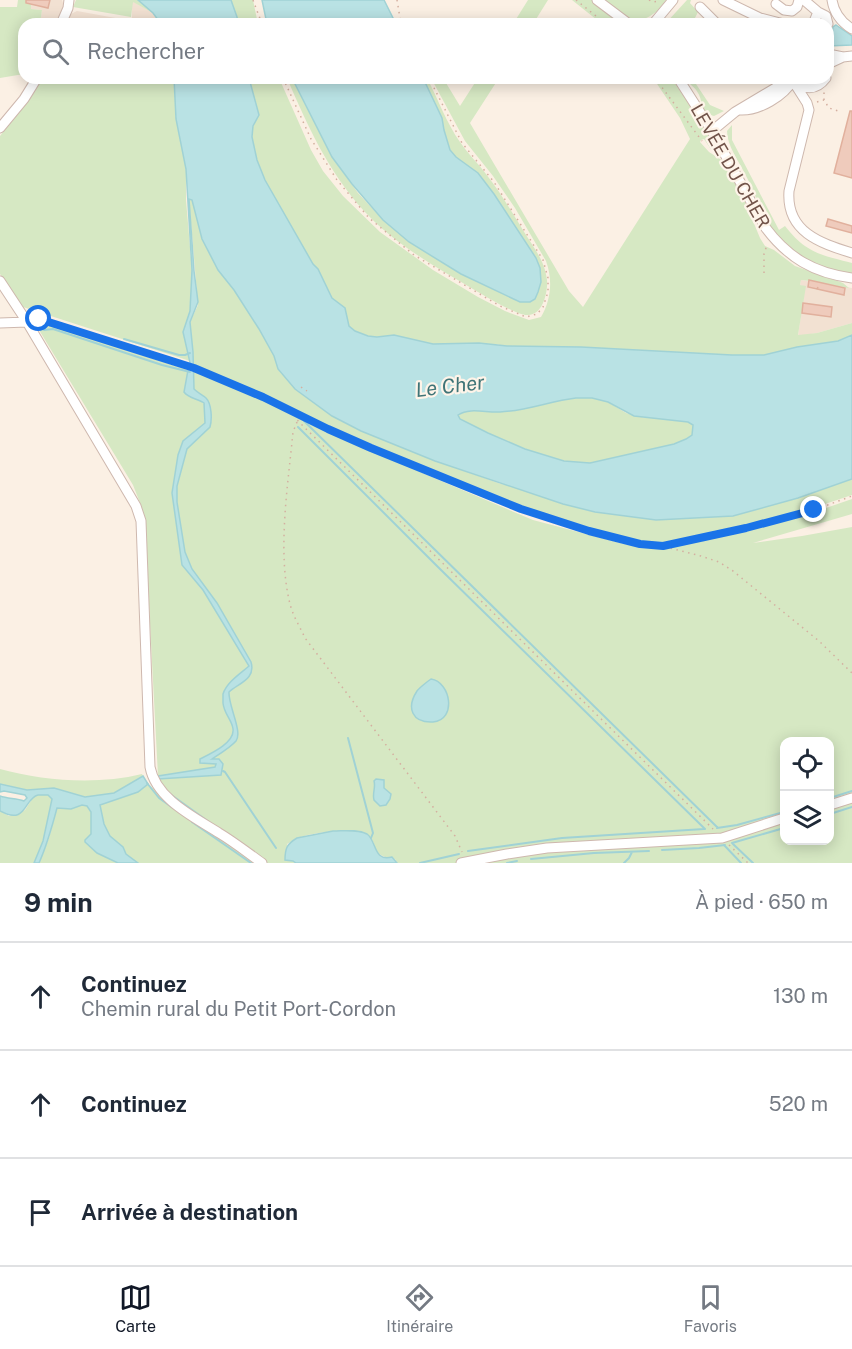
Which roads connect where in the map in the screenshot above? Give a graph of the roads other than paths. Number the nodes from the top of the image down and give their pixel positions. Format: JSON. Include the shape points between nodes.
{"nodes":[{"id":1,"x":69,"y":0,"type":"edge"},
{"id":2,"x":597,"y":0,"type":"edge"},
{"id":3,"x":673,"y":0,"type":"edge"},
{"id":4,"x":678,"y":0,"type":"edge"},
{"id":5,"x":723,"y":0,"type":"edge"},
{"id":6,"x":799,"y":0,"type":"edge"},
{"id":7,"x":804,"y":0,"type":"edge"},
{"id":8,"x":832,"y":0,"type":"edge"},
{"id":9,"x":774,"y":1,"type":"edge"},
{"id":10,"x":700,"y":7,"type":"dead end"},
{"id":11,"x":818,"y":12,"type":"junction"},
{"id":12,"x":64,"y":18,"type":"edge"},
{"id":13,"x":621,"y":18,"type":"edge"},
{"id":14,"x":658,"y":18,"type":"edge"},
{"id":15,"x":665,"y":18,"type":"edge"},
{"id":16,"x":711,"y":18,"type":"edge"},
{"id":17,"x":763,"y":18,"type":"edge"},
{"id":18,"x":816,"y":18,"type":"edge"},
{"id":19,"x":826,"y":18,"type":"edge"},
{"id":20,"x":852,"y":29,"type":"edge"},
{"id":21,"x":848,"y":56,"type":"edge"},
{"id":22,"x":834,"y":65,"type":"edge"},
{"id":23,"x":33,"y":84,"type":"edge"},
{"id":24,"x":682,"y":84,"type":"edge"},
{"id":25,"x":782,"y":84,"type":"edge"},
{"id":26,"x":798,"y":84,"type":"edge"},
{"id":27,"x":801,"y":84,"type":"edge"},
{"id":28,"x":821,"y":84,"type":"edge"},
{"id":29,"x":0,"y":128,"type":"edge"},
{"id":30,"x":712,"y":131,"type":"junction"},
{"id":31,"x":852,"y":253,"type":"edge"},
{"id":32,"x":852,"y":278,"type":"edge"},
{"id":33,"x":0,"y":281,"type":"edge"},
{"id":34,"x":27,"y":322,"type":"junction"},
{"id":35,"x":0,"y":323,"type":"edge"},
{"id":36,"x":852,"y":798,"type":"edge"},
{"id":37,"x":834,"y":804,"type":"edge"},
{"id":38,"x":780,"y":819,"type":"edge"},
{"id":39,"x":463,"y":862,"type":"edge"},
{"id":40,"x":262,"y":863,"type":"edge"}],
"edges":[{"from":1,"to":12,"type":"street"},
{"from":2,"to":13,"type":"street"},
{"from":3,"to":14,"type":"street"},
{"from":4,"to":15,"type":"street"},
{"from":5,"to":17,"type":"street"},
{"from":6,"to":9,"type":"street","via":[[792,10],[784,10]]},
{"from":7,"to":11,"type":"street"},
{"from":8,"to":20,"type":"street","via":[[836,13]]},
{"from":10,"to":16,"type":"street"},
{"from":11,"to":18,"type":"street"},
{"from":11,"to":19,"type":"street"},
{"from":21,"to":22,"type":"street"},
{"from":23,"to":29,"type":"street"},
{"from":24,"to":30,"type":"street","name":"LEVÉE DU CHER"},
{"from":25,"to":30,"type":"street"},
{"from":26,"to":31,"type":"street","via":[[808,115],[789,191],[790,210],[811,237]]},
{"from":27,"to":28,"type":"street","via":[[810,89]]},
{"from":30,"to":32,"type":"street","name":"LEVÉE DU CHER","via":[[765,227],[786,251],[822,271]]},
{"from":33,"to":34,"type":"street"},
{"from":34,"to":35,"type":"street"},
{"from":34,"to":40,"type":"street","via":[[136,506],[141,521],[153,779],[176,805]]},
{"from":36,"to":37,"type":"street"},
{"from":38,"to":39,"type":"street","via":[[722,838],[547,848]]}]}
